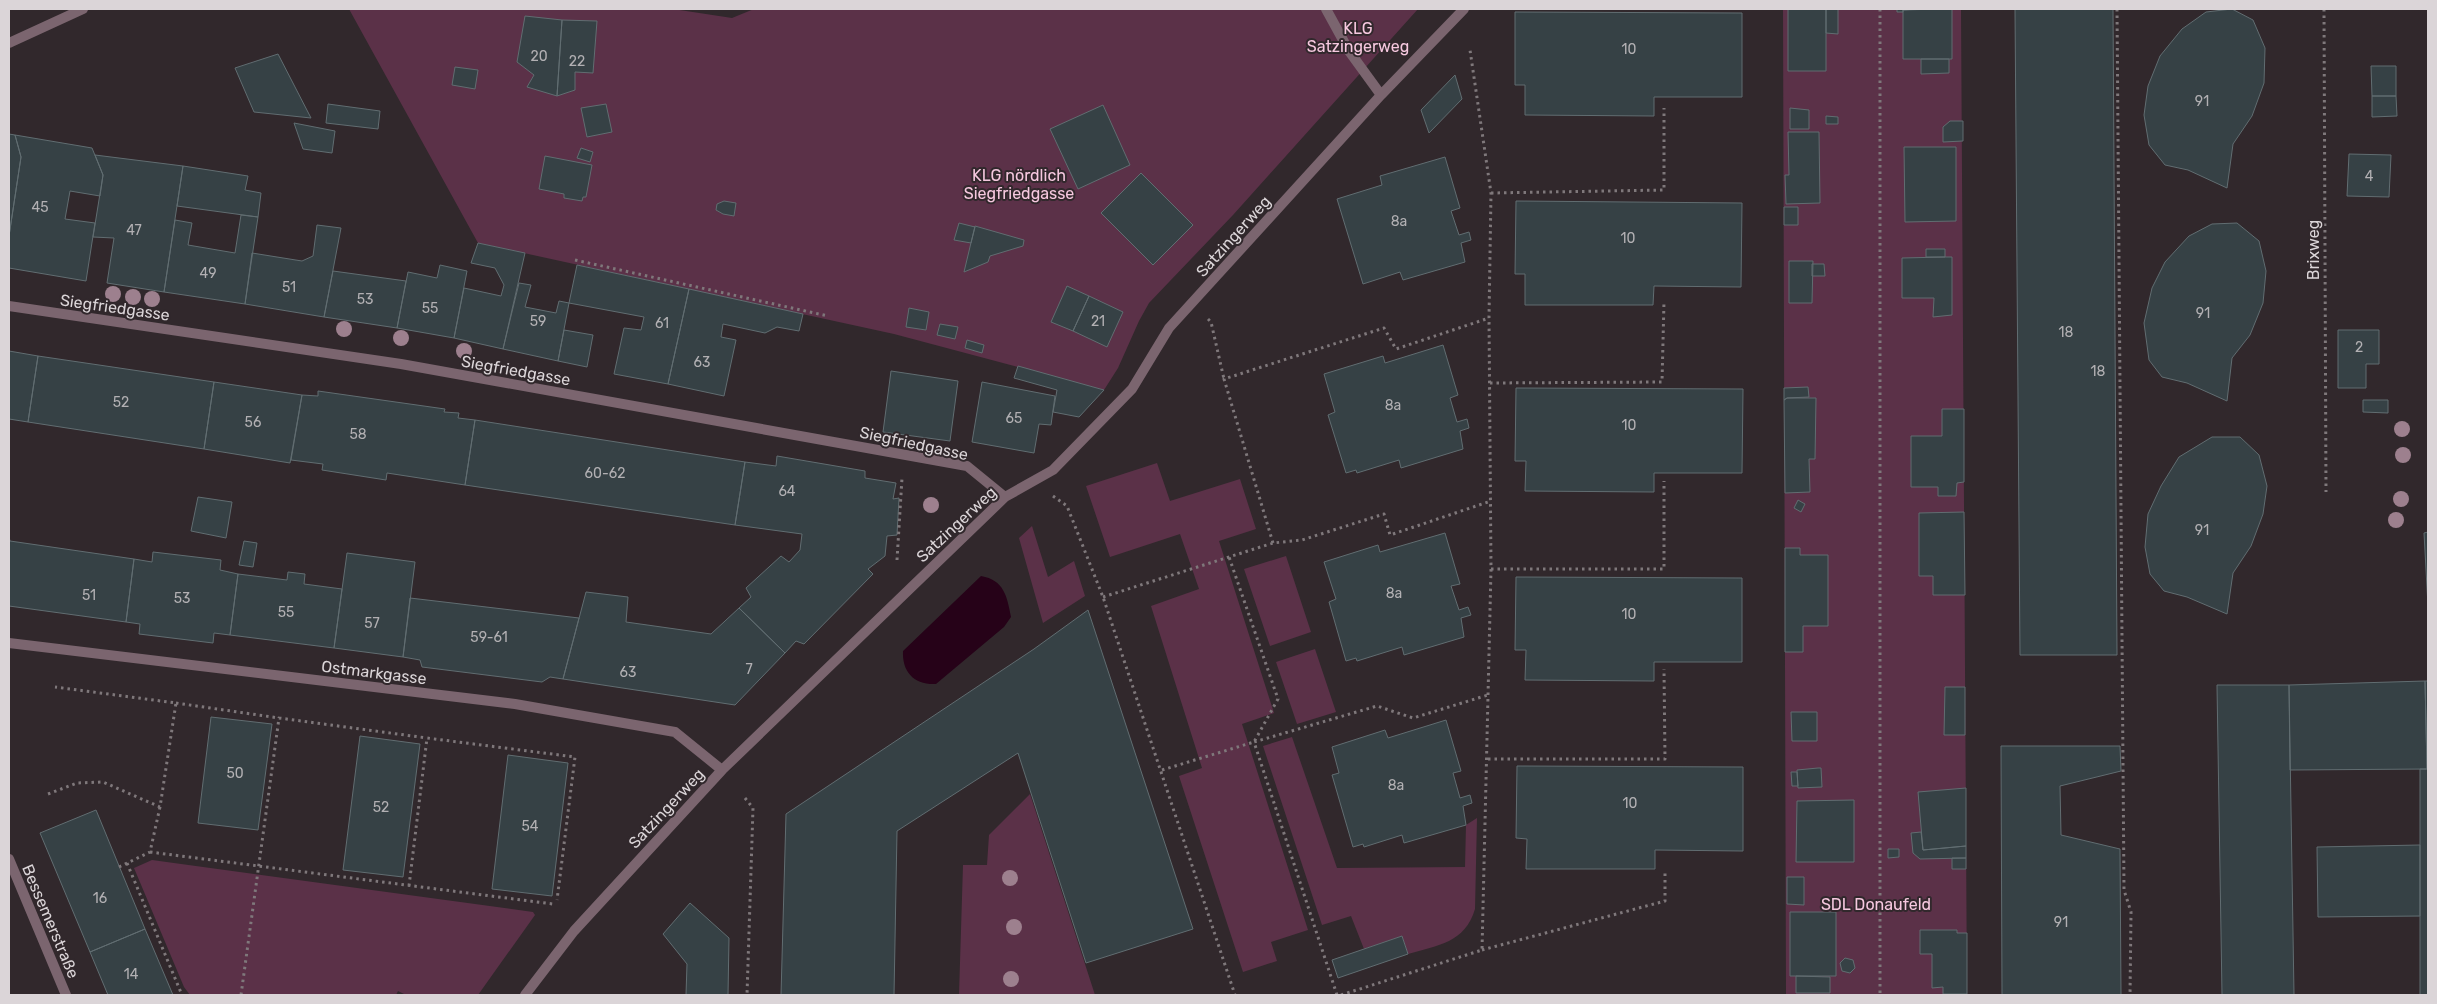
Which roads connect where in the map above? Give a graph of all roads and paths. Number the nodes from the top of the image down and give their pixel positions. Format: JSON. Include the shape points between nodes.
{"nodes":[{"id":1,"x":83,"y":9,"type":"edge"},
{"id":2,"x":1326,"y":9,"type":"edge"},
{"id":3,"x":1464,"y":9,"type":"edge"},
{"id":4,"x":1880,"y":9,"type":"edge"},
{"id":5,"x":2117,"y":9,"type":"edge"},
{"id":6,"x":2324,"y":9,"type":"edge"},
{"id":7,"x":9,"y":43,"type":"edge"},
{"id":8,"x":1470,"y":50,"type":"dead end"},
{"id":9,"x":1381,"y":95,"type":"junction"},
{"id":10,"x":1664,"y":108,"type":"dead end"},
{"id":11,"x":1491,"y":193,"type":"junction"},
{"id":12,"x":575,"y":260,"type":"dead end"},
{"id":13,"x":1664,"y":301,"type":"dead end"},
{"id":14,"x":1194,"y":302,"type":"junction"},
{"id":15,"x":9,"y":306,"type":"edge"},
{"id":16,"x":828,"y":316,"type":"dead end"},
{"id":17,"x":1489,"y":318,"type":"junction"},
{"id":18,"x":1224,"y":379,"type":"junction"},
{"id":19,"x":1490,"y":383,"type":"junction"},
{"id":20,"x":902,"y":477,"type":"dead end"},
{"id":21,"x":1664,"y":481,"type":"dead end"},
{"id":22,"x":2326,"y":492,"type":"dead end"},
{"id":23,"x":1051,"y":494,"type":"dead end"},
{"id":24,"x":1006,"y":497,"type":"junction"},
{"id":25,"x":1491,"y":501,"type":"junction"},
{"id":26,"x":1273,"y":543,"type":"junction"},
{"id":27,"x":1229,"y":557,"type":"junction"},
{"id":28,"x":897,"y":560,"type":"dead end"},
{"id":29,"x":1491,"y":569,"type":"junction"},
{"id":30,"x":1103,"y":597,"type":"junction"},
{"id":31,"x":9,"y":643,"type":"edge"},
{"id":32,"x":1664,"y":669,"type":"dead end"},
{"id":33,"x":55,"y":687,"type":"dead end"},
{"id":34,"x":1488,"y":695,"type":"junction"},
{"id":35,"x":176,"y":703,"type":"junction"},
{"id":36,"x":279,"y":718,"type":"junction"},
{"id":37,"x":427,"y":738,"type":"junction"},
{"id":38,"x":1254,"y":742,"type":"junction"},
{"id":39,"x":1488,"y":760,"type":"junction"},
{"id":40,"x":722,"y":770,"type":"junction"},
{"id":41,"x":1162,"y":770,"type":"junction"},
{"id":42,"x":48,"y":794,"type":"dead end"},
{"id":43,"x":745,"y":798,"type":"dead end"},
{"id":44,"x":160,"y":807,"type":"junction"},
{"id":45,"x":150,"y":852,"type":"junction"},
{"id":46,"x":9,"y":859,"type":"edge"},
{"id":47,"x":127,"y":863,"type":"junction"},
{"id":48,"x":258,"y":866,"type":"junction"},
{"id":49,"x":119,"y":867,"type":"dead end"},
{"id":50,"x":1664,"y":872,"type":"dead end"},
{"id":51,"x":409,"y":886,"type":"junction"},
{"id":52,"x":557,"y":900,"type":"dead end"},
{"id":53,"x":553,"y":904,"type":"dead end"},
{"id":54,"x":1482,"y":950,"type":"junction"},
{"id":55,"x":66,"y":995,"type":"edge"},
{"id":56,"x":182,"y":995,"type":"edge"},
{"id":57,"x":241,"y":995,"type":"edge"},
{"id":58,"x":525,"y":995,"type":"edge"},
{"id":59,"x":747,"y":995,"type":"edge"},
{"id":60,"x":1235,"y":995,"type":"edge"},
{"id":61,"x":1337,"y":995,"type":"edge"},
{"id":62,"x":1341,"y":995,"type":"edge"},
{"id":63,"x":1880,"y":995,"type":"edge"},
{"id":64,"x":2130,"y":995,"type":"edge"}],
"edges":[{"from":1,"to":7,"type":"street"},
{"from":2,"to":9,"type":"street","via":[[1349,51]]},
{"from":3,"to":9,"type":"street","name":"Satzingerweg"},
{"from":4,"to":63,"type":"path"},
{"from":5,"to":64,"type":"path","via":[[2124,890],[2131,912]]},
{"from":6,"to":22,"type":"path","name":"Brixweg"},
{"from":8,"to":11,"type":"path"},
{"from":9,"to":14,"type":"street","name":"Satzingerweg"},
{"from":10,"to":11,"type":"path","via":[[1664,190]]},
{"from":11,"to":17,"type":"path"},
{"from":12,"to":16,"type":"path"},
{"from":13,"to":19,"type":"path","via":[[1662,382]]},
{"from":14,"to":18,"type":"path","via":[[1211,322]]},
{"from":14,"to":24,"type":"street","name":"Satzingerweg","via":[[1169,328],[1132,389],[1053,470]]},
{"from":15,"to":24,"type":"street","name":"Siegfriedgasse","via":[[400,364],[967,466]]},
{"from":17,"to":18,"type":"path","via":[[1396,349],[1384,328]]},
{"from":17,"to":19,"type":"path"},
{"from":18,"to":26,"type":"path"},
{"from":19,"to":25,"type":"path"},
{"from":20,"to":28,"type":"path"},
{"from":21,"to":29,"type":"path","via":[[1664,569]]},
{"from":23,"to":30,"type":"path","via":[[1067,506]]},
{"from":24,"to":40,"type":"street","name":"Satzingerweg"},
{"from":25,"to":26,"type":"path","via":[[1390,535],[1384,514],[1302,540]]},
{"from":25,"to":29,"type":"path"},
{"from":26,"to":27,"type":"path"},
{"from":27,"to":30,"type":"path"},
{"from":27,"to":38,"type":"path","via":[[1278,699]]},
{"from":29,"to":34,"type":"path"},
{"from":30,"to":41,"type":"path"},
{"from":31,"to":40,"type":"street","name":"Ostmarkgasse","via":[[515,704],[675,732]]},
{"from":32,"to":39,"type":"path","via":[[1665,759]]},
{"from":33,"to":35,"type":"path"},
{"from":34,"to":38,"type":"path","via":[[1413,718],[1377,706]]},
{"from":34,"to":39,"type":"path"},
{"from":35,"to":36,"type":"path"},
{"from":35,"to":44,"type":"path"},
{"from":36,"to":37,"type":"path"},
{"from":36,"to":48,"type":"path"},
{"from":37,"to":51,"type":"path"},
{"from":37,"to":52,"type":"path","via":[[575,757]]},
{"from":38,"to":41,"type":"path"},
{"from":38,"to":61,"type":"path"},
{"from":39,"to":54,"type":"path"},
{"from":40,"to":58,"type":"street","name":"Satzingerweg","via":[[574,931]]},
{"from":41,"to":60,"type":"path"},
{"from":42,"to":44,"type":"path","via":[[77,783],[103,782]]},
{"from":43,"to":59,"type":"path","via":[[753,808]]},
{"from":44,"to":45,"type":"path"},
{"from":45,"to":47,"type":"path"},
{"from":45,"to":48,"type":"path"},
{"from":46,"to":55,"type":"street","name":"Bessemerstraße"},
{"from":47,"to":49,"type":"path"},
{"from":47,"to":56,"type":"path"},
{"from":48,"to":51,"type":"path"},
{"from":48,"to":57,"type":"path"},
{"from":50,"to":54,"type":"path","via":[[1665,901]]},
{"from":51,"to":53,"type":"path"},
{"from":54,"to":62,"type":"path"}]}
